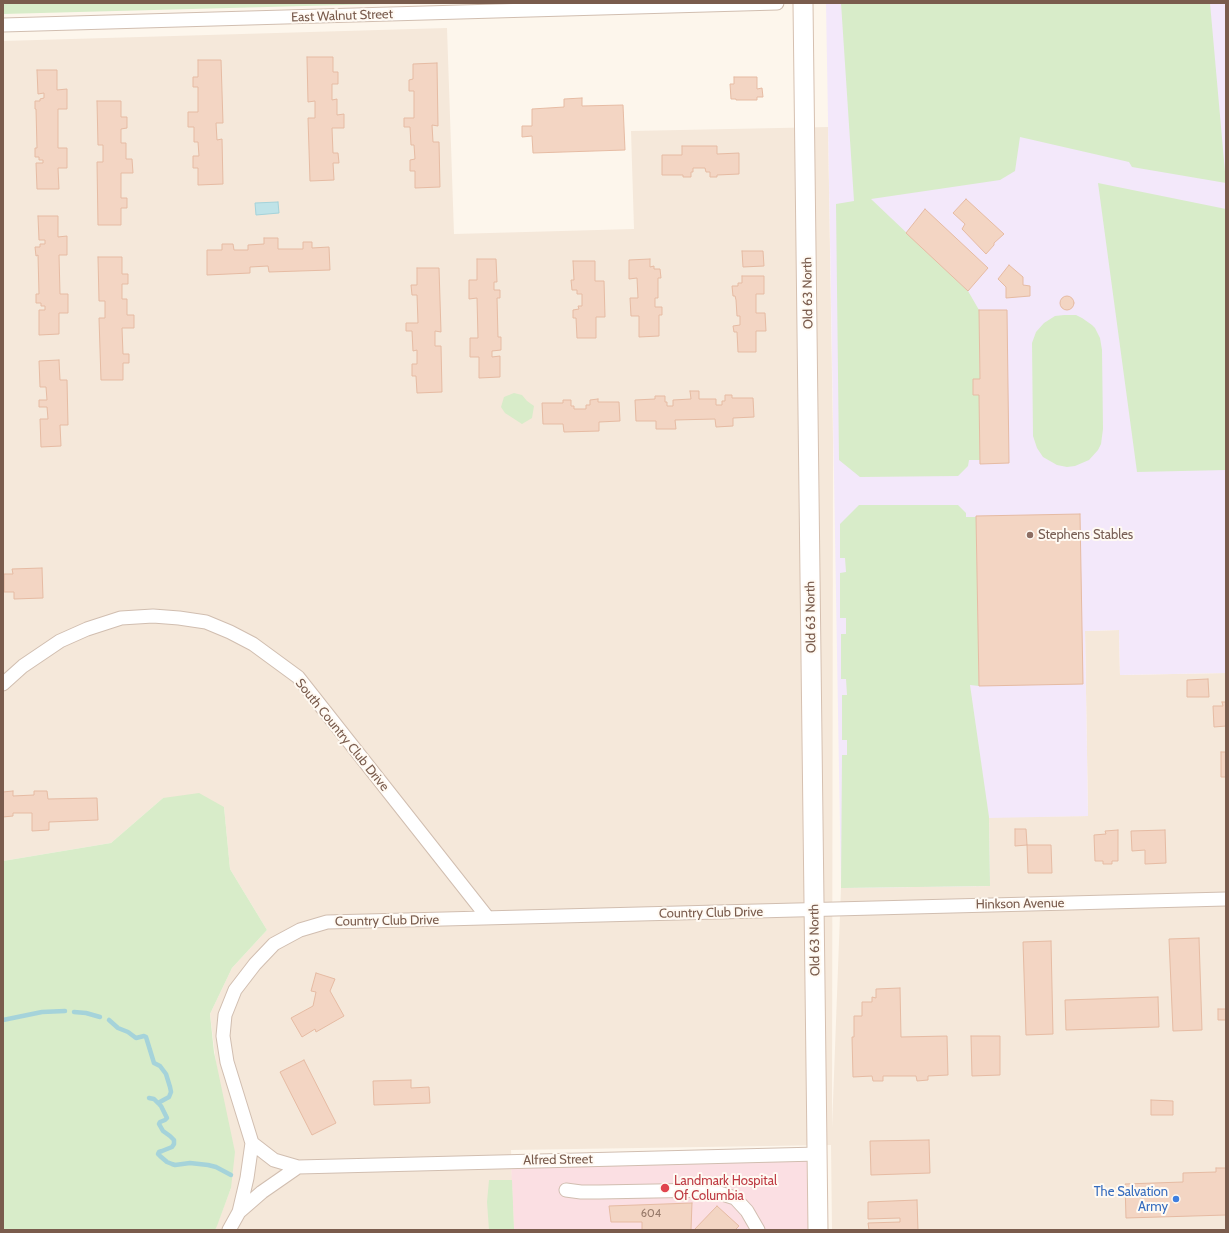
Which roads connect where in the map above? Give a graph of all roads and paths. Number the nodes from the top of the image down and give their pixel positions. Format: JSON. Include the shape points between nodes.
{"nodes":[{"id":1,"x":777,"y":3,"type":"edge"},
{"id":2,"x":804,"y":3,"type":"edge"},
{"id":3,"x":3,"y":25,"type":"edge"},
{"id":4,"x":3,"y":684,"type":"edge"},
{"id":5,"x":1226,"y":899,"type":"edge"},
{"id":6,"x":814,"y":910,"type":"junction"},
{"id":7,"x":488,"y":918,"type":"junction"},
{"id":8,"x":252,"y":1143,"type":"junction"},
{"id":9,"x":818,"y":1154,"type":"junction"},
{"id":10,"x":298,"y":1167,"type":"junction"},
{"id":11,"x":566,"y":1190,"type":"dead end"},
{"id":12,"x":239,"y":1212,"type":"junction"},
{"id":13,"x":229,"y":1230,"type":"edge"},
{"id":14,"x":758,"y":1230,"type":"edge"},
{"id":15,"x":818,"y":1230,"type":"edge"}],
"edges":[{"from":1,"to":3,"type":"street","name":"East Walnut Street"},
{"from":2,"to":6,"type":"main road","name":"Old 63 North"},
{"from":4,"to":7,"type":"street","name":"South Country Club Drive","via":[[60,641],[122,618],[179,618],[206,622],[230,632],[253,644],[298,677]]},
{"from":5,"to":6,"type":"street","name":"Hinkson Avenue"},
{"from":6,"to":7,"type":"street","name":"Country Club Drive"},
{"from":6,"to":9,"type":"main road","name":"Old 63 North"},
{"from":7,"to":8,"type":"street","name":"Country Club Drive","via":[[327,922],[300,930],[274,944],[235,990],[225,1015],[227,1062]]},
{"from":8,"to":10,"type":"street","name":"Alfred Street","via":[[274,1160]]},
{"from":8,"to":12,"type":"street","name":"Country Club Drive","via":[[248,1178]]},
{"from":9,"to":10,"type":"street","name":"Alfred Street"},
{"from":9,"to":15,"type":"main road","name":"Old 63 North"},
{"from":10,"to":12,"type":"street"},
{"from":11,"to":14,"type":"street","via":[[710,1190],[735,1198],[747,1211]]},
{"from":12,"to":13,"type":"street","name":"Country Club Drive"}]}
